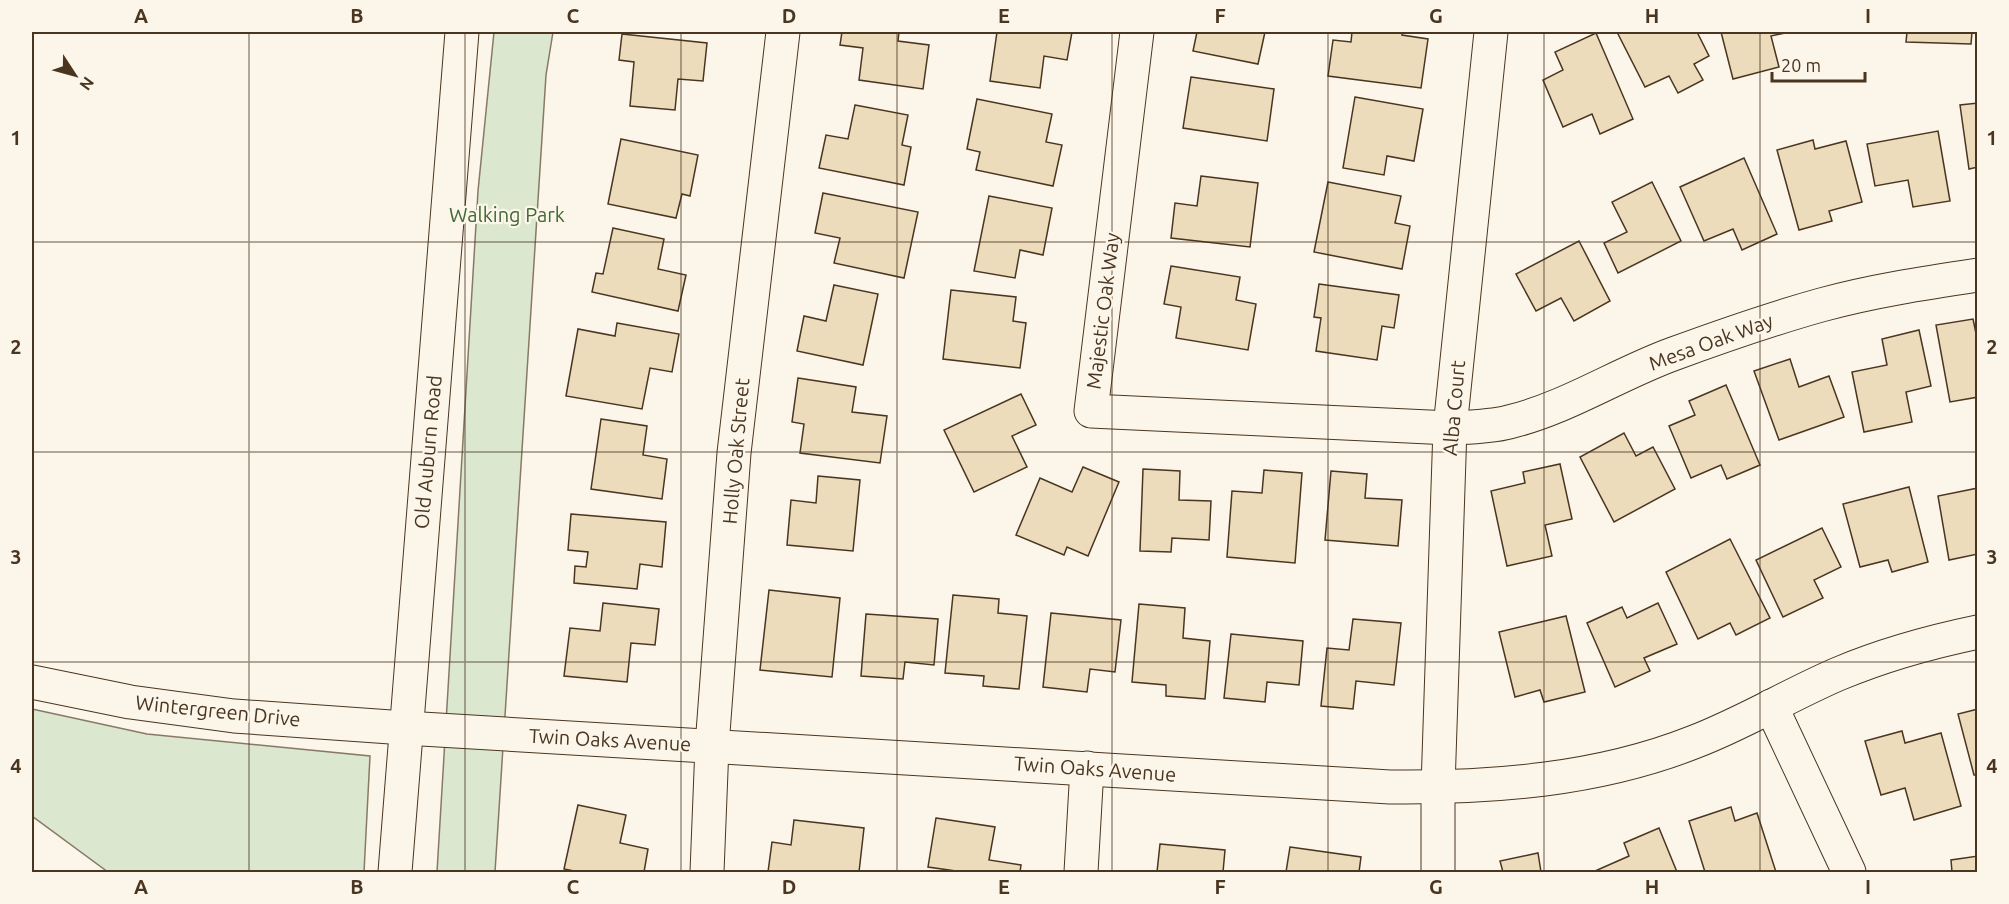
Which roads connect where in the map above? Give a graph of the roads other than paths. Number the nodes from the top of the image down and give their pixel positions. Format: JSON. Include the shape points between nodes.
{"nodes":[{"id":1,"x":462,"y":32,"type":"edge"},
{"id":2,"x":783,"y":32,"type":"edge"},
{"id":3,"x":1137,"y":32,"type":"edge"},
{"id":4,"x":1491,"y":32,"type":"edge"},
{"id":5,"x":1977,"y":275,"type":"edge"},
{"id":6,"x":1450,"y":428,"type":"junction"},
{"id":7,"x":1977,"y":632,"type":"edge"},
{"id":8,"x":32,"y":682,"type":"edge"},
{"id":9,"x":1771,"y":706,"type":"junction"},
{"id":10,"x":405,"y":729,"type":"junction"},
{"id":11,"x":712,"y":746,"type":"junction"},
{"id":12,"x":1087,"y":768,"type":"junction"},
{"id":13,"x":1438,"y":787,"type":"junction"},
{"id":14,"x":395,"y":873,"type":"edge"},
{"id":15,"x":707,"y":873,"type":"edge"},
{"id":16,"x":1081,"y":873,"type":"edge"},
{"id":17,"x":1438,"y":873,"type":"edge"},
{"id":18,"x":1849,"y":873,"type":"edge"}],
"edges":[{"from":1,"to":10,"type":"street","name":"Old Auburn Road"},
{"from":2,"to":11,"type":"street","name":"Holly Oak Street","via":[[734,453]]},
{"from":3,"to":6,"type":"street","name":"Majestic Oak Way","via":[[1091,411]]},
{"from":4,"to":6,"type":"street","name":"Alba Court"},
{"from":5,"to":6,"type":"street","name":"Mesa Oak Way","via":[[1822,304],[1742,328],[1663,358],[1553,408],[1509,423]]},
{"from":6,"to":13,"type":"street","name":"Alba Court"},
{"from":7,"to":9,"type":"street","name":"Twin Oaks Avenue","via":[[1876,660]]},
{"from":8,"to":10,"type":"street","name":"Wintergreen Drive","via":[[99,697],[213,713]]},
{"from":9,"to":13,"type":"street","name":"Twin Oaks Avenue","via":[[1694,742],[1596,771],[1529,782]]},
{"from":9,"to":18,"type":"street"},
{"from":10,"to":11,"type":"street","name":"Twin Oaks Avenue"},
{"from":10,"to":14,"type":"street","name":"Old Auburn Road"},
{"from":11,"to":12,"type":"street","name":"Twin Oaks Avenue"},
{"from":11,"to":15,"type":"street","name":"Holly Oak Street"},
{"from":12,"to":13,"type":"street","name":"Twin Oaks Avenue"},
{"from":12,"to":16,"type":"street"},
{"from":13,"to":17,"type":"street","name":"Alba Court"}]}
